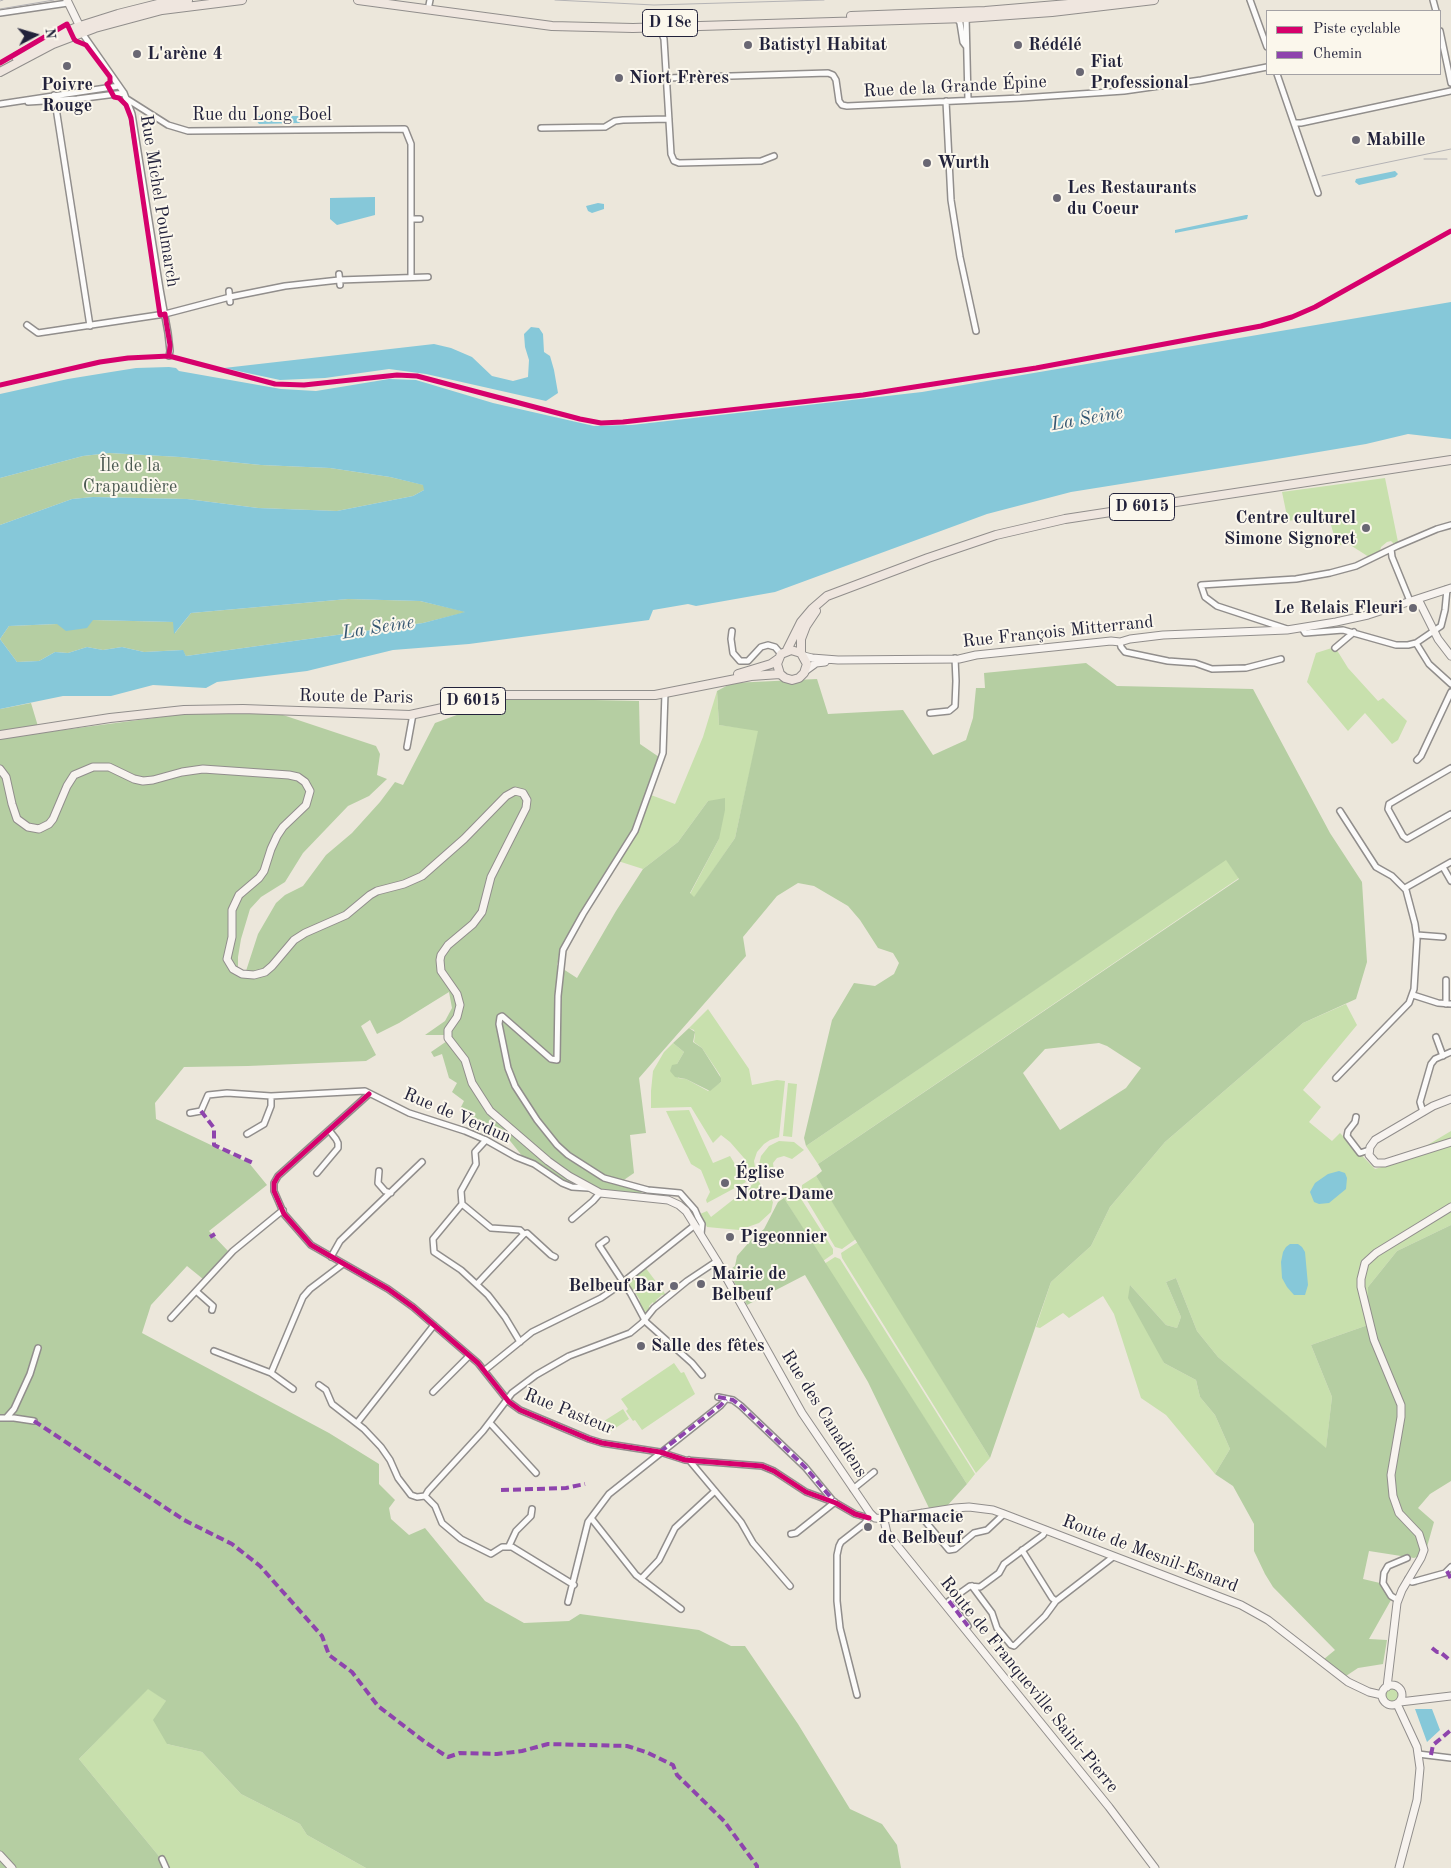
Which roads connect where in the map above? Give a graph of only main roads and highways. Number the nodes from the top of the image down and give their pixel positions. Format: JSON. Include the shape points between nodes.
{"nodes":[{"id":1,"x":188,"y":0,"type":"edge"},
{"id":2,"x":242,"y":0,"type":"edge"},
{"id":3,"x":358,"y":0,"type":"edge"},
{"id":4,"x":390,"y":0,"type":"edge"},
{"id":5,"x":1116,"y":0,"type":"edge"},
{"id":6,"x":1154,"y":0,"type":"edge"},
{"id":7,"x":430,"y":3,"type":"edge"},
{"id":8,"x":963,"y":16,"type":"junction"},
{"id":9,"x":81,"y":29,"type":"junction"},
{"id":10,"x":0,"y":67,"type":"edge"},
{"id":11,"x":0,"y":72,"type":"edge"},
{"id":12,"x":1451,"y":460,"type":"edge"},
{"id":13,"x":842,"y":589,"type":"junction"},
{"id":14,"x":803,"y":654,"type":"junction"},
{"id":15,"x":782,"y":655,"type":"junction"},
{"id":16,"x":780,"y":674,"type":"junction"},
{"id":17,"x":709,"y":683,"type":"junction"},
{"id":18,"x":0,"y":735,"type":"edge"}],
"edges":[{"from":1,"to":9,"type":"main road","via":[[118,14]]},
{"from":2,"to":9,"type":"main road","via":[[162,10]]},
{"from":3,"to":8,"type":"main road","number":"D 18e","via":[[552,26],[590,28]]},
{"from":4,"to":7,"type":"main road","number":"D 18e"},
{"from":5,"to":8,"type":"main road","number":"D 18e"},
{"from":6,"to":8,"type":"main road","number":"D 18e","via":[[1052,12]]},
{"from":7,"to":8,"type":"main road","number":"D 18e","via":[[546,21],[606,24]]},
{"from":9,"to":10,"type":"main road","via":[[33,47]]},
{"from":9,"to":11,"type":"main road"},
{"from":12,"to":13,"type":"main road","number":"D 6015","via":[[1041,524],[956,548]]},
{"from":13,"to":14,"type":"main road","number":"D 6015","via":[[813,615],[801,639]]},
{"from":13,"to":15,"type":"main road","number":"D 6015","via":[[812,609]]},
{"from":14,"to":15,"type":"main road","via":[[794,650]]},
{"from":14,"to":16,"type":"main road","via":[[807,664],[799,678],[792,680]]},
{"from":15,"to":16,"type":"main road","via":[[777,668]]},
{"from":15,"to":17,"type":"main road","number":"D 6015","via":[[771,664]]},
{"from":16,"to":17,"type":"main road","number":"D 6015"},
{"from":17,"to":18,"type":"main road","name":"Route de Paris","number":"D 6015","via":[[665,693],[510,695],[413,714],[184,710]]}]}
